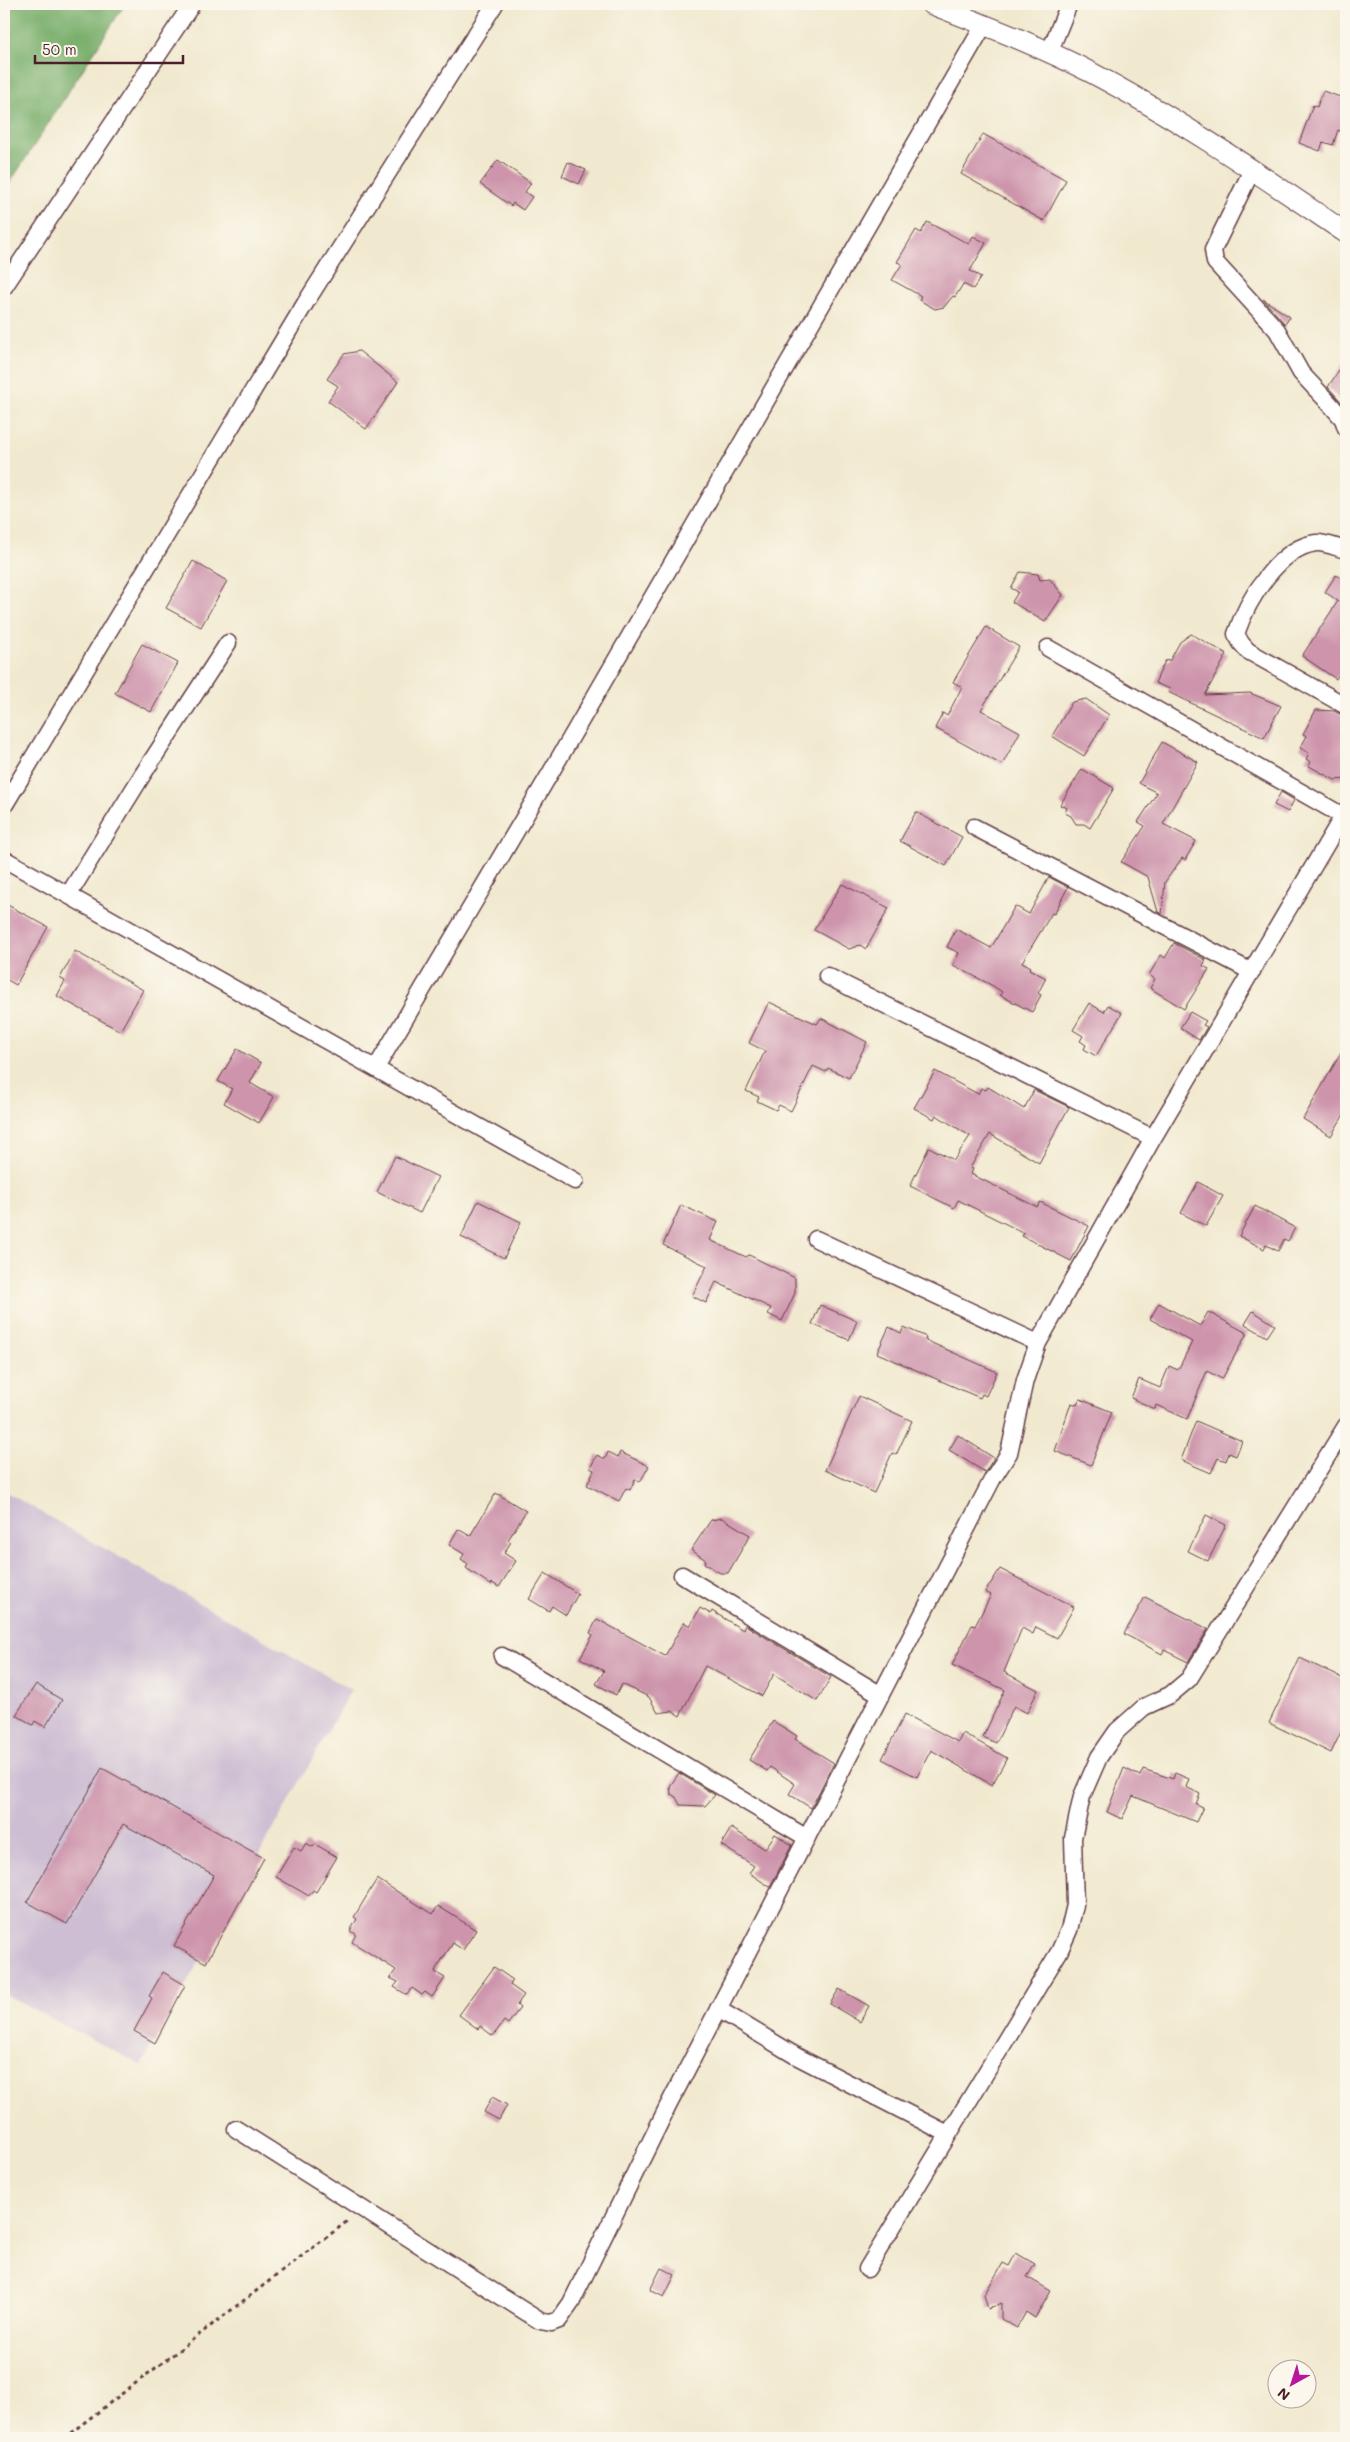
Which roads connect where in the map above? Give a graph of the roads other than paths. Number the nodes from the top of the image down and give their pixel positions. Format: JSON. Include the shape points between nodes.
{"nodes":[{"id":1,"x":192,"y":4,"type":"edge"},
{"id":2,"x":495,"y":4,"type":"edge"},
{"id":3,"x":931,"y":4,"type":"edge"},
{"id":4,"x":1069,"y":4,"type":"edge"},
{"id":5,"x":984,"y":24,"type":"junction"},
{"id":6,"x":1049,"y":52,"type":"junction"},
{"id":7,"x":1252,"y":170,"type":"junction"},
{"id":8,"x":1346,"y":233,"type":"edge"},
{"id":9,"x":4,"y":287,"type":"edge"},
{"id":10,"x":1346,"y":428,"type":"edge"},
{"id":11,"x":1346,"y":550,"type":"edge"},
{"id":12,"x":228,"y":643,"type":"dead end"},
{"id":13,"x":1048,"y":648,"type":"dead end"},
{"id":14,"x":1346,"y":706,"type":"edge"},
{"id":15,"x":4,"y":806,"type":"edge"},
{"id":16,"x":1345,"y":814,"type":"edge"},
{"id":17,"x":974,"y":826,"type":"dead end"},
{"id":18,"x":4,"y":859,"type":"edge"},
{"id":19,"x":69,"y":894,"type":"junction"},
{"id":20,"x":1252,"y":972,"type":"junction"},
{"id":21,"x":827,"y":976,"type":"dead end"},
{"id":22,"x":376,"y":1068,"type":"junction"},
{"id":23,"x":1153,"y":1138,"type":"junction"},
{"id":24,"x":575,"y":1181,"type":"dead end"},
{"id":25,"x":816,"y":1239,"type":"dead end"},
{"id":26,"x":1038,"y":1343,"type":"junction"},
{"id":27,"x":1346,"y":1426,"type":"edge"},
{"id":28,"x":682,"y":1575,"type":"dead end"},
{"id":29,"x":502,"y":1656,"type":"dead end"},
{"id":30,"x":881,"y":1695,"type":"junction"},
{"id":31,"x":807,"y":1838,"type":"junction"},
{"id":32,"x":718,"y":2009,"type":"junction"},
{"id":33,"x":236,"y":2129,"type":"dead end"},
{"id":34,"x":948,"y":2134,"type":"junction"},
{"id":35,"x":867,"y":2268,"type":"dead end"}],
"edges":[{"from":1,"to":9,"type":"street"},
{"from":2,"to":15,"type":"street","via":[[306,302]]},
{"from":3,"to":5,"type":"street"},
{"from":4,"to":6,"type":"street"},
{"from":5,"to":6,"type":"street"},
{"from":5,"to":22,"type":"street"},
{"from":6,"to":7,"type":"street","via":[[1163,113]]},
{"from":7,"to":8,"type":"street"},
{"from":7,"to":10,"type":"street","via":[[1214,250],[1215,262],[1277,330],[1301,373],[1343,419]]},
{"from":11,"to":14,"type":"street","via":[[1317,543],[1302,547],[1272,569],[1261,582],[1236,634],[1248,651]]},
{"from":12,"to":19,"type":"street"},
{"from":13,"to":16,"type":"street"},
{"from":16,"to":20,"type":"street"},
{"from":17,"to":20,"type":"street"},
{"from":18,"to":19,"type":"street"},
{"from":19,"to":22,"type":"street"},
{"from":20,"to":23,"type":"street"},
{"from":21,"to":23,"type":"street"},
{"from":22,"to":24,"type":"street"},
{"from":23,"to":26,"type":"street"},
{"from":25,"to":26,"type":"street"},
{"from":26,"to":30,"type":"street","via":[[1025,1380],[1009,1453]]},
{"from":27,"to":34,"type":"street","via":[[1189,1679],[1170,1695],[1144,1707],[1117,1730],[1099,1757],[1082,1796],[1073,1838],[1075,1905],[1069,1930],[1059,1952]]},
{"from":28,"to":30,"type":"street"},
{"from":29,"to":31,"type":"street"},
{"from":30,"to":31,"type":"street"},
{"from":31,"to":32,"type":"street"},
{"from":32,"to":33,"type":"street","via":[[587,2274],[559,2320],[551,2323],[540,2321]]},
{"from":32,"to":34,"type":"street","via":[[796,2056]]},
{"from":34,"to":35,"type":"street"}]}
